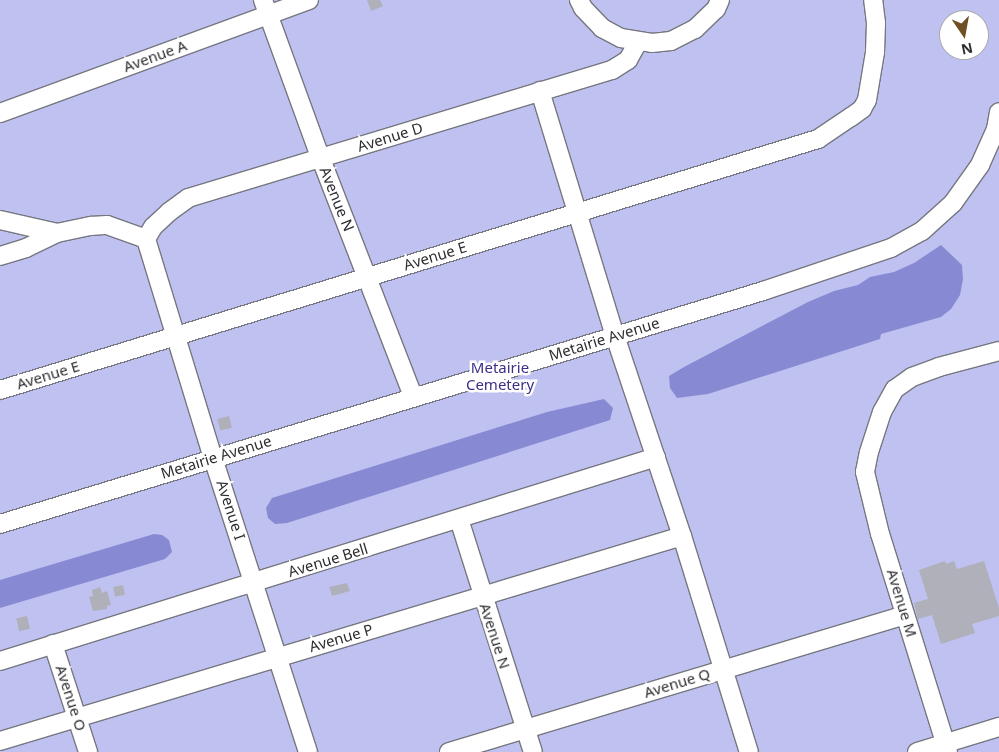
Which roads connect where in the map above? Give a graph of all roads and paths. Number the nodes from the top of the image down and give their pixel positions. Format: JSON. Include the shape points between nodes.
{"nodes":[{"id":1,"x":309,"y":0,"type":"edge"},
{"id":2,"x":579,"y":0,"type":"edge"},
{"id":3,"x":720,"y":0,"type":"edge"},
{"id":4,"x":873,"y":0,"type":"edge"},
{"id":5,"x":266,"y":8,"type":"edge"},
{"id":6,"x":638,"y":42,"type":"junction"},
{"id":7,"x":540,"y":92,"type":"junction"},
{"id":8,"x":0,"y":112,"type":"edge"},
{"id":9,"x":999,"y":112,"type":"edge"},
{"id":10,"x":321,"y":159,"type":"junction"},
{"id":11,"x":577,"y":213,"type":"junction"},
{"id":12,"x":0,"y":220,"type":"edge"},
{"id":13,"x":57,"y":233,"type":"junction"},
{"id":14,"x":146,"y":239,"type":"junction"},
{"id":15,"x":0,"y":256,"type":"edge"},
{"id":16,"x":368,"y":277,"type":"junction"},
{"id":17,"x":177,"y":336,"type":"junction"},
{"id":18,"x":615,"y":336,"type":"junction"},
{"id":19,"x":999,"y":351,"type":"edge"},
{"id":20,"x":0,"y":390,"type":"edge"},
{"id":21,"x":413,"y":396,"type":"junction"},
{"id":22,"x":656,"y":457,"type":"junction"},
{"id":23,"x":214,"y":458,"type":"junction"},
{"id":24,"x":459,"y":519,"type":"junction"},
{"id":25,"x":0,"y":524,"type":"edge"},
{"id":26,"x":682,"y":536,"type":"junction"},
{"id":27,"x":254,"y":583,"type":"junction"},
{"id":28,"x":482,"y":597,"type":"junction"},
{"id":29,"x":905,"y":615,"type":"junction"},
{"id":30,"x":54,"y":644,"type":"junction"},
{"id":31,"x":279,"y":657,"type":"junction"},
{"id":32,"x":0,"y":661,"type":"edge"},
{"id":33,"x":722,"y":669,"type":"junction"},
{"id":34,"x":77,"y":716,"type":"junction"},
{"id":35,"x":999,"y":727,"type":"edge"},
{"id":36,"x":525,"y":729,"type":"junction"},
{"id":37,"x":0,"y":741,"type":"edge"},
{"id":38,"x":947,"y":748,"type":"edge"},
{"id":39,"x":88,"y":752,"type":"edge"},
{"id":40,"x":308,"y":752,"type":"edge"},
{"id":41,"x":449,"y":752,"type":"edge"},
{"id":42,"x":533,"y":752,"type":"edge"},
{"id":43,"x":749,"y":752,"type":"edge"},
{"id":44,"x":916,"y":752,"type":"edge"}],
"edges":[{"from":1,"to":5,"type":"lane","name":"Avenue A"},
{"from":2,"to":6,"type":"lane","via":[[602,28]]},
{"from":3,"to":6,"type":"lane","via":[[716,9],[695,29],[671,40]]},
{"from":4,"to":11,"type":"lane","name":"Avenue E","via":[[876,23],[870,91],[862,108],[838,127],[818,139]]},
{"from":5,"to":8,"type":"lane","name":"Avenue A"},
{"from":5,"to":10,"type":"lane","name":"Avenue N"},
{"from":6,"to":7,"type":"lane","name":"Avenue D","via":[[628,60],[612,70]]},
{"from":7,"to":10,"type":"lane","name":"Avenue D"},
{"from":7,"to":11,"type":"lane"},
{"from":9,"to":18,"type":"lane","name":"Metairie Avenue","via":[[996,129],[980,165],[952,203],[922,231],[891,248],[848,264]]},
{"from":10,"to":14,"type":"lane","name":"Avenue D","via":[[188,198],[153,227]]},
{"from":10,"to":16,"type":"lane","name":"Avenue N"},
{"from":11,"to":16,"type":"lane","name":"Avenue E"},
{"from":11,"to":18,"type":"lane"},
{"from":12,"to":13,"type":"lane"},
{"from":13,"to":14,"type":"lane","via":[[107,225]]},
{"from":13,"to":15,"type":"lane"},
{"from":14,"to":17,"type":"lane","name":"Avenue I"},
{"from":16,"to":17,"type":"lane","name":"Avenue E"},
{"from":16,"to":21,"type":"lane","name":"Avenue N"},
{"from":17,"to":20,"type":"lane","name":"Avenue E"},
{"from":17,"to":23,"type":"lane","name":"Avenue I"},
{"from":18,"to":21,"type":"lane","name":"Metairie Avenue"},
{"from":18,"to":22,"type":"lane"},
{"from":19,"to":29,"type":"lane","name":"Avenue M","via":[[912,377],[895,389],[882,412],[866,472]]},
{"from":21,"to":23,"type":"lane","name":"Metairie Avenue"},
{"from":22,"to":24,"type":"lane","name":"Avenue Bell"},
{"from":22,"to":26,"type":"lane"},
{"from":23,"to":25,"type":"lane","name":"Metairie Avenue"},
{"from":23,"to":27,"type":"lane","name":"Avenue I"},
{"from":24,"to":27,"type":"lane","name":"Avenue Bell"},
{"from":24,"to":28,"type":"lane","name":"Avenue N"},
{"from":26,"to":28,"type":"lane","name":"Avenue P"},
{"from":26,"to":33,"type":"lane"},
{"from":27,"to":30,"type":"lane","name":"Avenue Bell"},
{"from":27,"to":31,"type":"lane","name":"Avenue I"},
{"from":28,"to":31,"type":"lane","name":"Avenue P"},
{"from":28,"to":36,"type":"lane","name":"Avenue N"},
{"from":29,"to":33,"type":"lane","name":"Avenue Q"},
{"from":29,"to":38,"type":"lane","name":"Avenue M"},
{"from":30,"to":32,"type":"lane","name":"Avenue Bell"},
{"from":30,"to":34,"type":"lane","name":"Avenue O"},
{"from":31,"to":34,"type":"lane","name":"Avenue P"},
{"from":31,"to":40,"type":"lane","name":"Avenue I"},
{"from":33,"to":36,"type":"lane","name":"Avenue Q"},
{"from":33,"to":43,"type":"lane"},
{"from":34,"to":37,"type":"lane","name":"Avenue P"},
{"from":34,"to":39,"type":"lane","name":"Avenue O"},
{"from":35,"to":38,"type":"lane"},
{"from":36,"to":41,"type":"lane","name":"Avenue Q"},
{"from":36,"to":42,"type":"lane","name":"Avenue N"},
{"from":38,"to":44,"type":"lane"}]}
